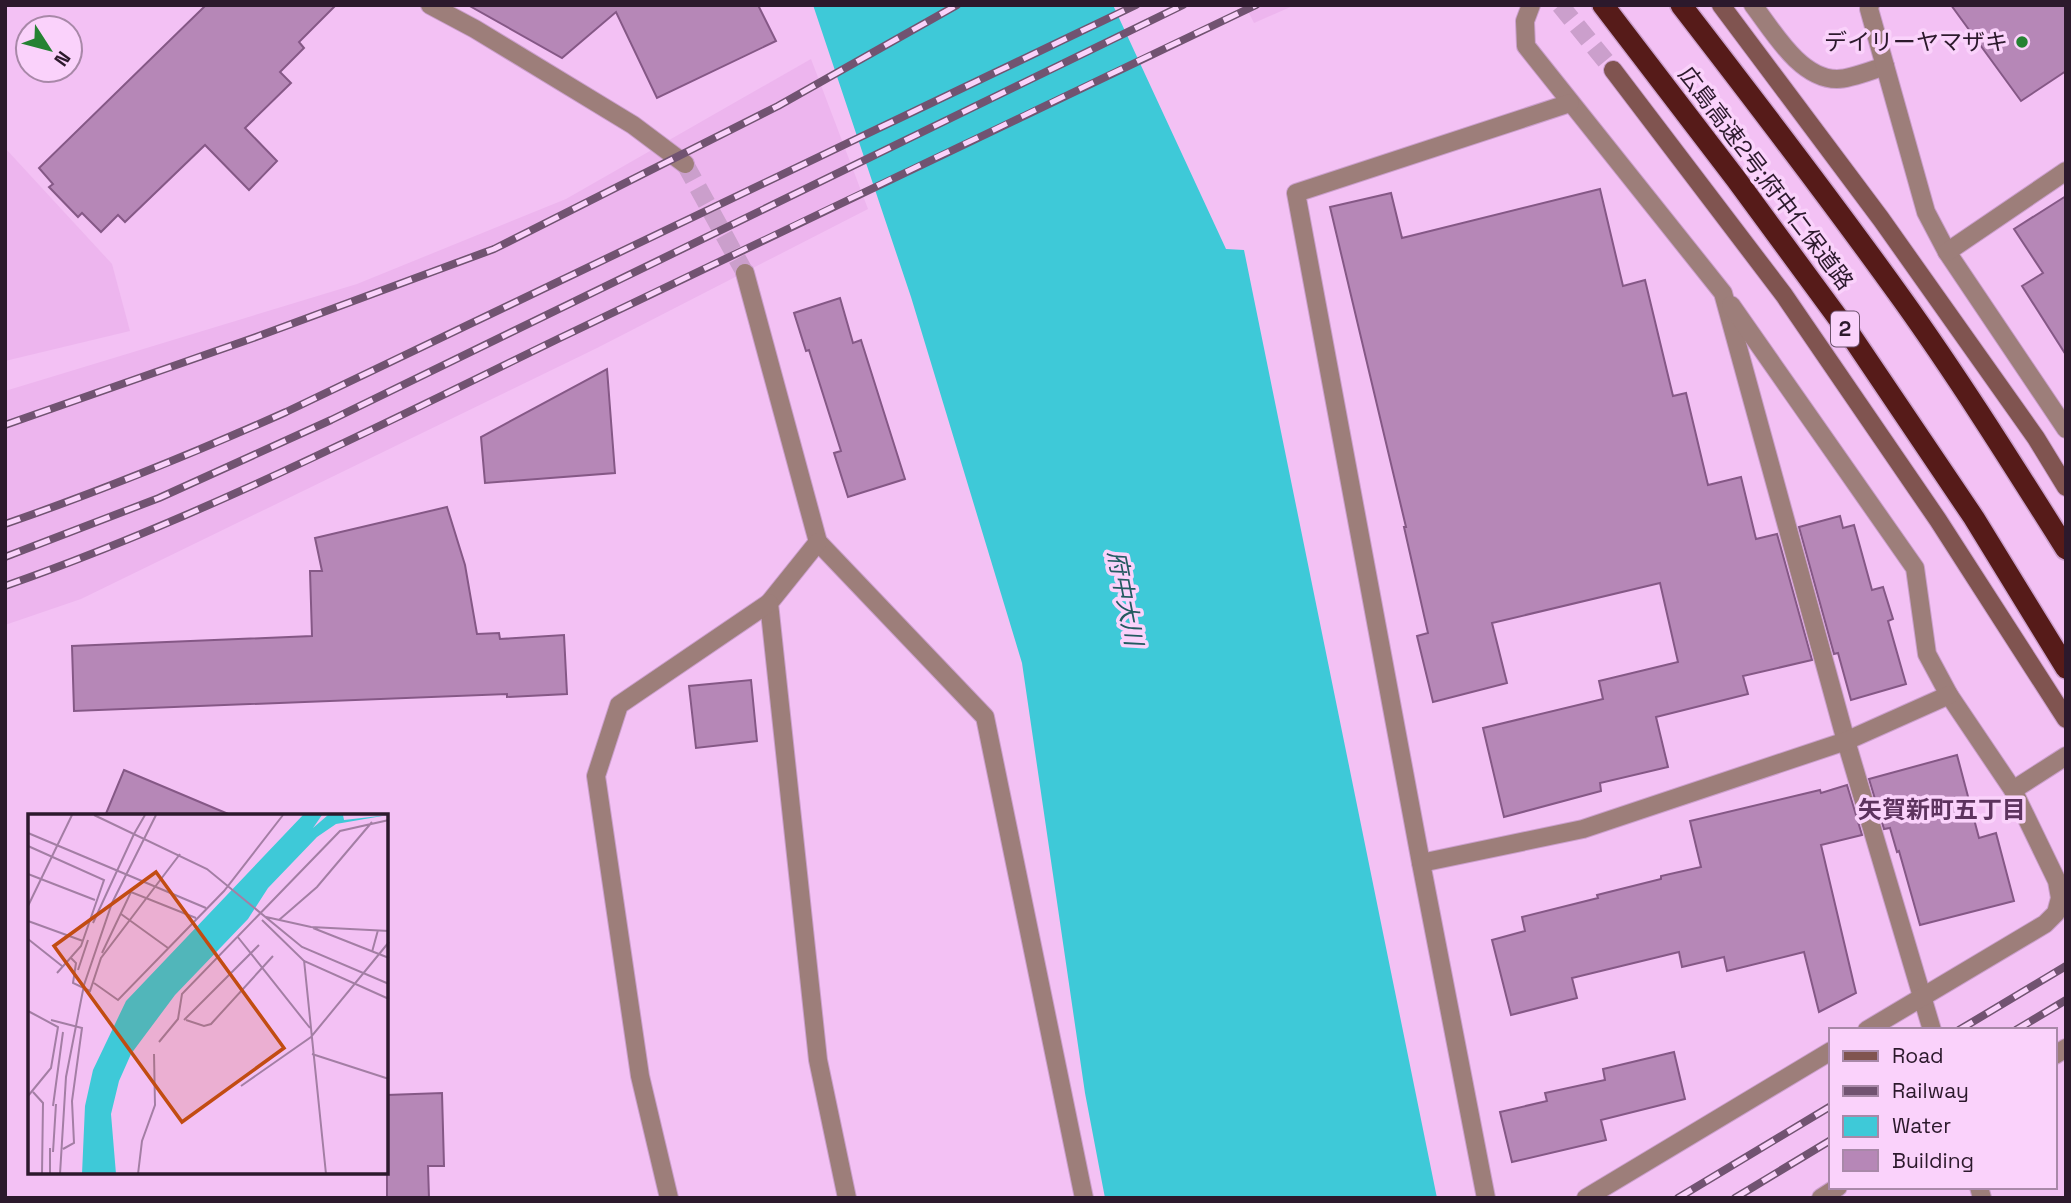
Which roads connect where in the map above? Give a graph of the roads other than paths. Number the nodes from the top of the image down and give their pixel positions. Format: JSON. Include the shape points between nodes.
{"nodes":[{"id":1,"x":430,"y":5,"type":"edge"},
{"id":2,"x":1531,"y":5,"type":"edge"},
{"id":3,"x":1603,"y":5,"type":"edge"},
{"id":4,"x":1681,"y":5,"type":"edge"},
{"id":5,"x":1721,"y":5,"type":"edge"},
{"id":6,"x":1753,"y":5,"type":"edge"},
{"id":7,"x":1870,"y":5,"type":"edge"},
{"id":8,"x":1885,"y":66,"type":"junction"},
{"id":9,"x":1613,"y":70,"type":"tunnel mouth"},
{"id":10,"x":1570,"y":103,"type":"junction"},
{"id":11,"x":685,"y":164,"type":"tunnel mouth"},
{"id":12,"x":2066,"y":171,"type":"edge"},
{"id":13,"x":1947,"y":252,"type":"junction"},
{"id":14,"x":745,"y":273,"type":"tunnel mouth"},
{"id":15,"x":1723,"y":293,"type":"junction"},
{"id":16,"x":2066,"y":429,"type":"edge"},
{"id":17,"x":2066,"y":487,"type":"edge"},
{"id":18,"x":818,"y":542,"type":"junction"},
{"id":19,"x":2066,"y":549,"type":"edge"},
{"id":20,"x":769,"y":603,"type":"junction"},
{"id":21,"x":2066,"y":668,"type":"edge"},
{"id":22,"x":1949,"y":695,"type":"junction"},
{"id":23,"x":2066,"y":719,"type":"edge"},
{"id":24,"x":1846,"y":741,"type":"junction"},
{"id":25,"x":2066,"y":755,"type":"edge"},
{"id":26,"x":2013,"y":790,"type":"junction"},
{"id":27,"x":1421,"y":863,"type":"junction"},
{"id":28,"x":1923,"y":996,"type":"junction"},
{"id":29,"x":1870,"y":1028,"type":"edge"},
{"id":30,"x":1931,"y":1028,"type":"edge"},
{"id":31,"x":1829,"y":1052,"type":"edge"},
{"id":32,"x":669,"y":1198,"type":"edge"},
{"id":33,"x":847,"y":1198,"type":"edge"},
{"id":34,"x":1084,"y":1198,"type":"edge"},
{"id":35,"x":1486,"y":1198,"type":"edge"},
{"id":36,"x":1587,"y":1198,"type":"edge"}],
"edges":[{"from":1,"to":11,"type":"street","via":[[633,124]]},
{"from":2,"to":10,"type":"street","via":[[1525,21],[1526,46]]},
{"from":3,"to":21,"type":"highway","name":"広島高速2号;府中仁保道路","number":"2","via":[[1852,337],[1974,518]]},
{"from":4,"to":19,"type":"highway","name":"広島高速2号;府中仁保道路","via":[[1903,301]]},
{"from":5,"to":17,"type":"street","via":[[1881,219]]},
{"from":6,"to":8,"type":"street","via":[[1797,60],[1817,75],[1838,79]]},
{"from":7,"to":8,"type":"street"},
{"from":8,"to":13,"type":"street","via":[[1926,212]]},
{"from":9,"to":23,"type":"street","via":[[1784,295],[1938,520]]},
{"from":10,"to":15,"type":"street"},
{"from":10,"to":27,"type":"street","via":[[1296,193]]},
{"from":12,"to":13,"type":"street"},
{"from":13,"to":16,"type":"street"},
{"from":14,"to":18,"type":"street"},
{"from":15,"to":22,"type":"street","via":[[1915,568],[1927,654]]},
{"from":15,"to":24,"type":"street"},
{"from":18,"to":20,"type":"street"},
{"from":18,"to":34,"type":"street","via":[[985,717]]},
{"from":20,"to":32,"type":"street","via":[[619,705],[596,776],[640,1076]]},
{"from":20,"to":33,"type":"street","via":[[818,1060]]},
{"from":22,"to":24,"type":"street"},
{"from":22,"to":26,"type":"street"},
{"from":24,"to":27,"type":"street","via":[[1583,829]]},
{"from":24,"to":28,"type":"street"},
{"from":25,"to":26,"type":"street"},
{"from":26,"to":28,"type":"street","via":[[2057,881],[2060,898],[2056,913],[2045,924]]},
{"from":27,"to":35,"type":"street"},
{"from":28,"to":29,"type":"street"},
{"from":28,"to":30,"type":"street"},
{"from":31,"to":36,"type":"street"}]}
